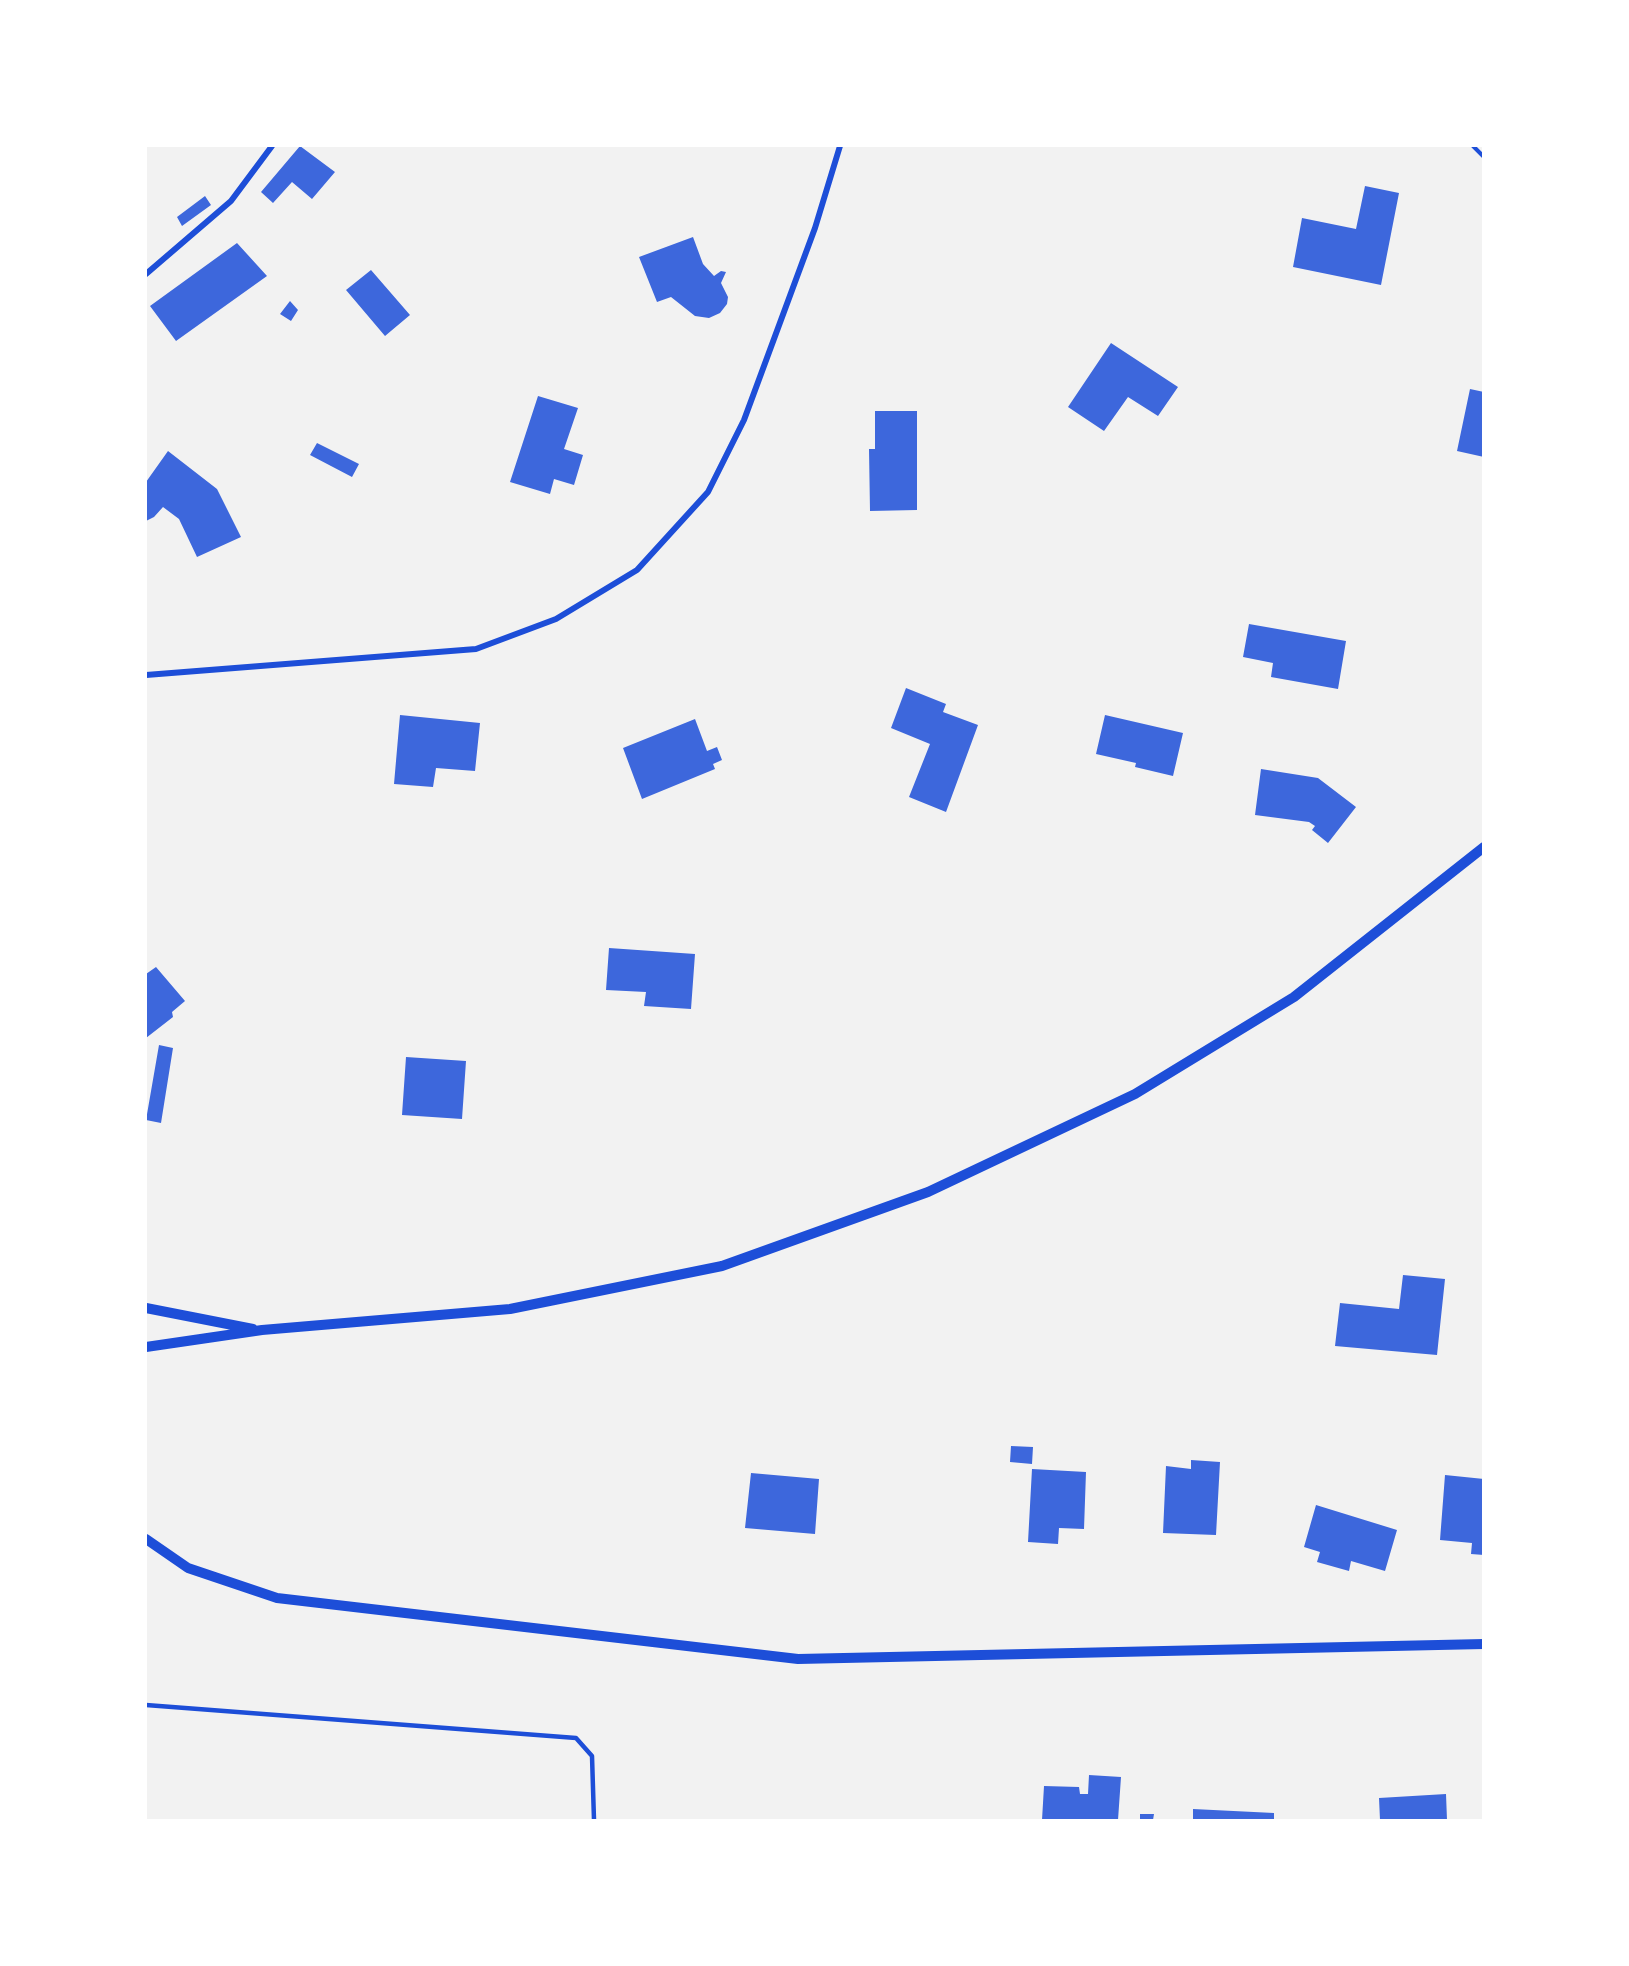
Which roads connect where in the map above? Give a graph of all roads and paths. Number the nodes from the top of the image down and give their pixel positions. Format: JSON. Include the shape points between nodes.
{"nodes":[{"id":1,"x":272,"y":146,"type":"edge"},
{"id":2,"x":840,"y":146,"type":"edge"},
{"id":3,"x":1473,"y":146,"type":"edge"},
{"id":4,"x":1484,"y":157,"type":"edge"},
{"id":5,"x":146,"y":274,"type":"edge"},
{"id":6,"x":146,"y":675,"type":"edge"},
{"id":7,"x":1484,"y":847,"type":"edge"},
{"id":8,"x":146,"y":1308,"type":"edge"},
{"id":9,"x":262,"y":1330,"type":"junction"},
{"id":10,"x":146,"y":1347,"type":"edge"},
{"id":11,"x":146,"y":1539,"type":"edge"},
{"id":12,"x":1484,"y":1644,"type":"edge"},
{"id":13,"x":146,"y":1705,"type":"edge"},
{"id":14,"x":594,"y":1821,"type":"edge"}],
"edges":[{"from":1,"to":5,"type":"street","via":[[231,201]]},
{"from":2,"to":6,"type":"street","via":[[815,228],[744,420],[708,492],[637,570],[556,619],[476,649]]},
{"from":3,"to":4,"type":"path"},
{"from":7,"to":9,"type":"street","via":[[1294,997],[1135,1094],[928,1192],[722,1266],[510,1309]]},
{"from":8,"to":9,"type":"street"},
{"from":9,"to":10,"type":"street"},
{"from":11,"to":12,"type":"street","via":[[188,1568],[277,1598],[798,1659]]},
{"from":13,"to":14,"type":"lane","via":[[576,1738],[592,1756]]}]}
